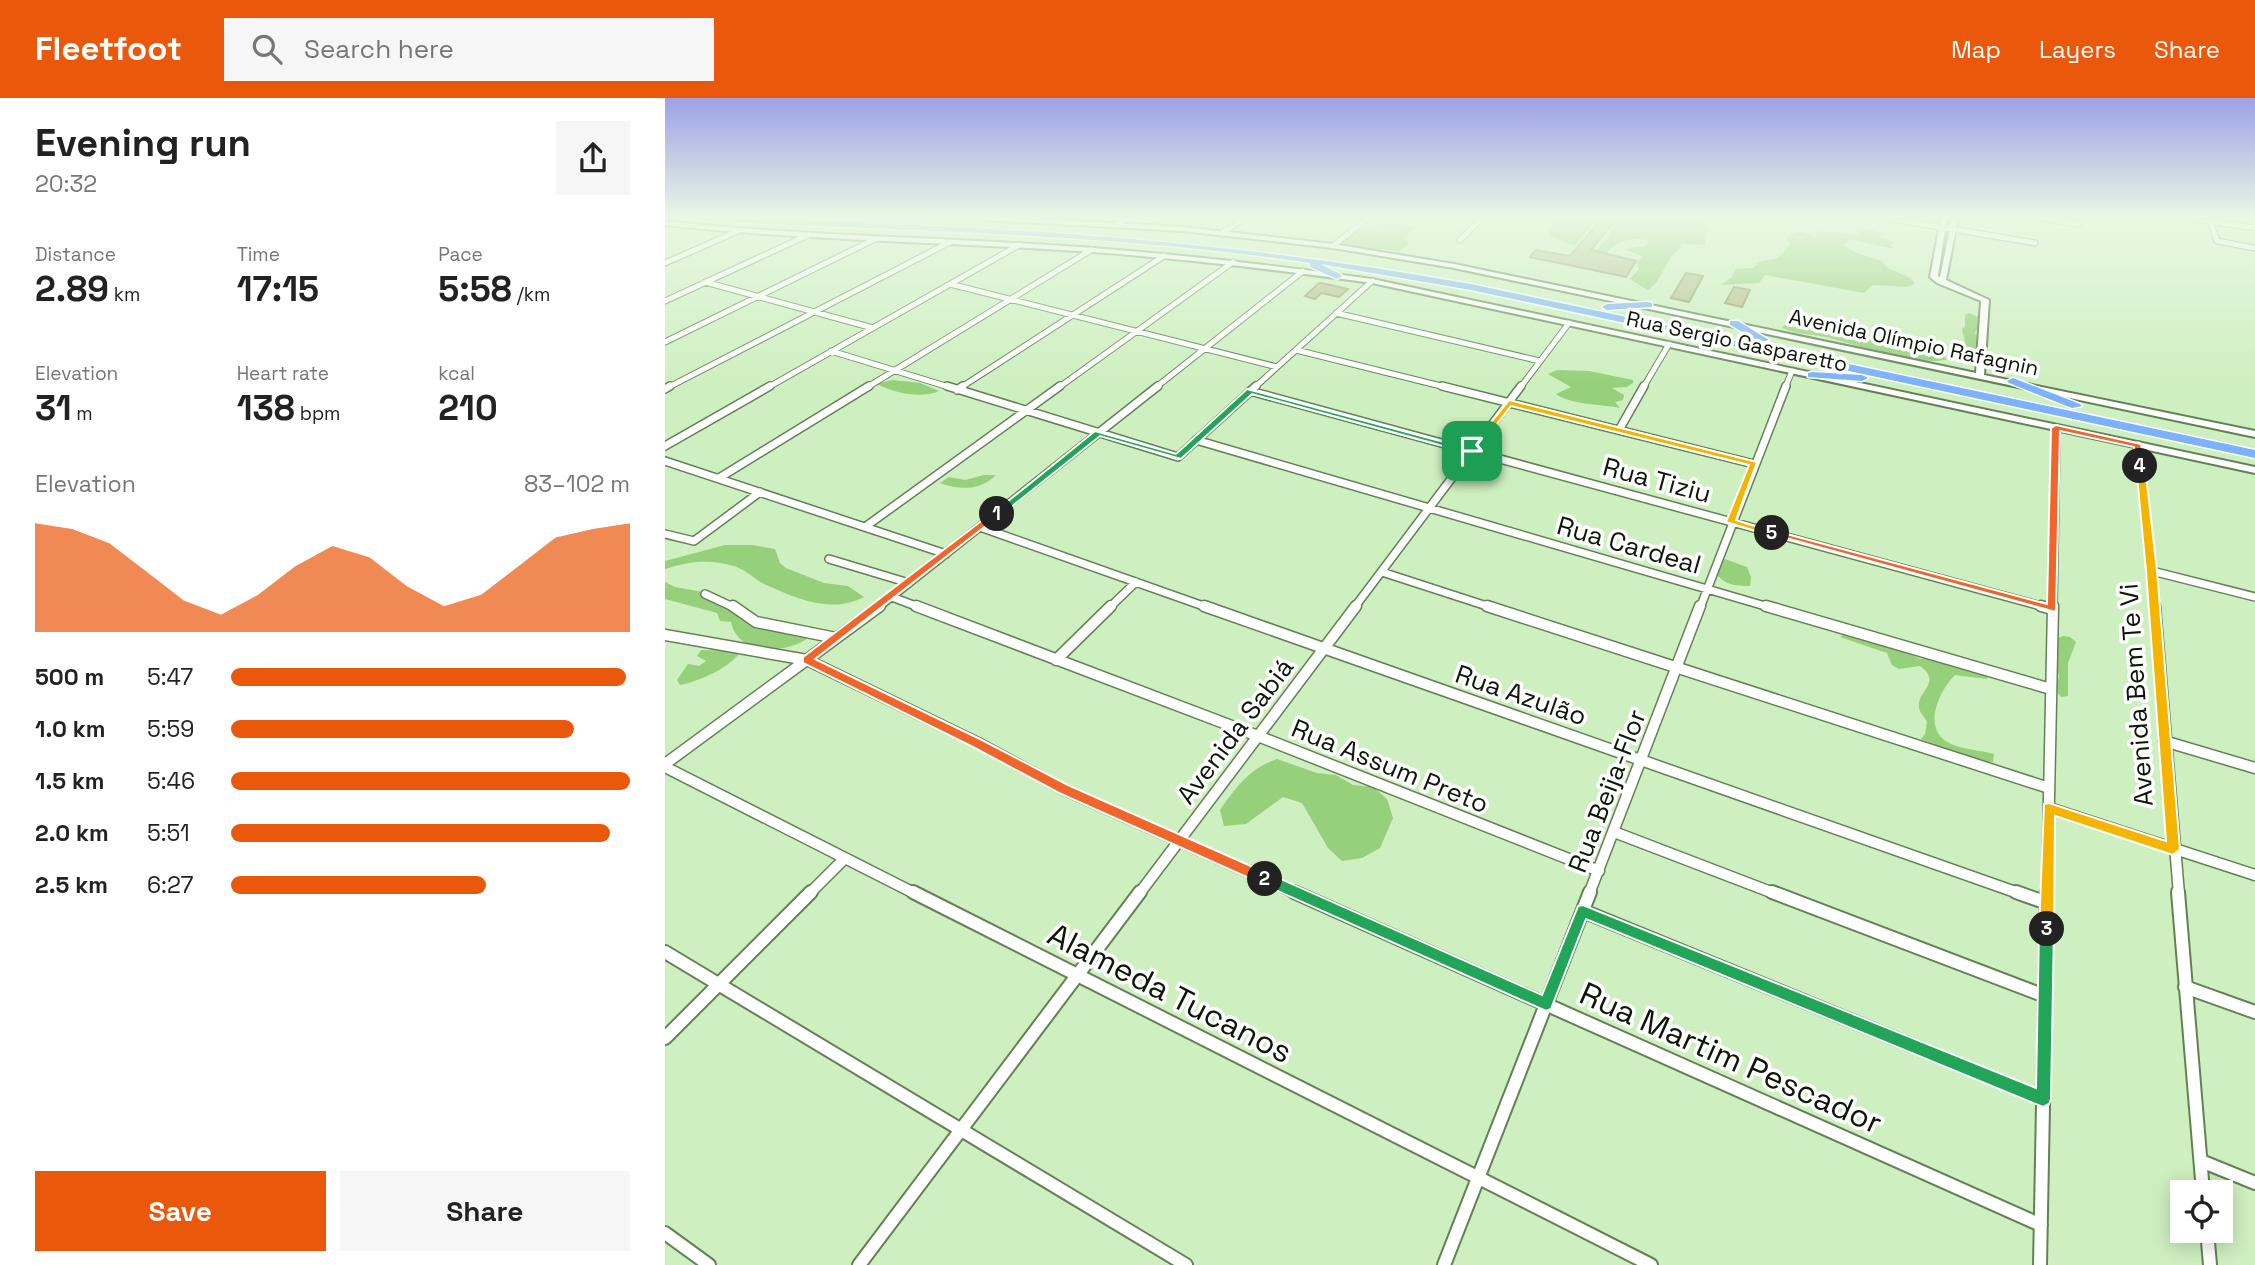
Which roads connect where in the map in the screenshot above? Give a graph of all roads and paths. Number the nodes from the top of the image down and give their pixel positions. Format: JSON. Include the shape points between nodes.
{"nodes":[{"id":1,"x":726,"y":272,"type":"edge"},
{"id":2,"x":809,"y":272,"type":"edge"},
{"id":3,"x":890,"y":272,"type":"edge"},
{"id":4,"x":971,"y":272,"type":"edge"},
{"id":5,"x":1054,"y":272,"type":"edge"},
{"id":6,"x":1138,"y":272,"type":"edge"},
{"id":7,"x":1218,"y":272,"type":"edge"},
{"id":8,"x":1301,"y":272,"type":"edge"},
{"id":9,"x":1313,"y":272,"type":"edge"},
{"id":10,"x":1329,"y":272,"type":"edge"},
{"id":11,"x":1384,"y":272,"type":"edge"},
{"id":12,"x":1428,"y":272,"type":"edge"},
{"id":13,"x":1491,"y":272,"type":"edge"},
{"id":14,"x":1933,"y":272,"type":"edge"},
{"id":15,"x":1945,"y":272,"type":"edge"},
{"id":16,"x":1337,"y":276,"type":"junction"},
{"id":17,"x":1940,"y":281,"type":"junction"},
{"id":18,"x":705,"y":282,"type":"junction"},
{"id":19,"x":1372,"y":282,"type":"junction"},
{"id":20,"x":950,"y":284,"type":"junction"},
{"id":21,"x":758,"y":298,"type":"junction"},
{"id":22,"x":1617,"y":298,"type":"junction"},
{"id":23,"x":1010,"y":299,"type":"junction"},
{"id":24,"x":665,"y":301,"type":"edge"},
{"id":25,"x":1648,"y":305,"type":"junction"},
{"id":26,"x":1607,"y":307,"type":"junction"},
{"id":27,"x":814,"y":311,"type":"junction"},
{"id":28,"x":1336,"y":313,"type":"junction"},
{"id":29,"x":1071,"y":315,"type":"junction"},
{"id":30,"x":1569,"y":323,"type":"junction"},
{"id":31,"x":1734,"y":323,"type":"junction"},
{"id":32,"x":873,"y":328,"type":"junction"},
{"id":33,"x":1135,"y":332,"type":"junction"},
{"id":34,"x":1764,"y":341,"type":"junction"},
{"id":35,"x":665,"y":342,"type":"edge"},
{"id":36,"x":1669,"y":344,"type":"junction"},
{"id":37,"x":1204,"y":349,"type":"junction"},
{"id":38,"x":1296,"y":350,"type":"junction"},
{"id":39,"x":831,"y":351,"type":"junction"},
{"id":40,"x":1540,"y":361,"type":"junction"},
{"id":41,"x":1277,"y":367,"type":"junction"},
{"id":42,"x":894,"y":370,"type":"junction"},
{"id":43,"x":1792,"y":371,"type":"junction"},
{"id":44,"x":1812,"y":375,"type":"junction"},
{"id":45,"x":1980,"y":375,"type":"junction"},
{"id":46,"x":2013,"y":381,"type":"junction"},
{"id":47,"x":1918,"y":382,"type":"junction"},
{"id":48,"x":665,"y":389,"type":"edge"},
{"id":49,"x":957,"y":390,"type":"junction"},
{"id":50,"x":1250,"y":391,"type":"junction"},
{"id":51,"x":1509,"y":403,"type":"junction"},
{"id":52,"x":2076,"y":406,"type":"junction"},
{"id":53,"x":1025,"y":411,"type":"junction"},
{"id":54,"x":2056,"y":428,"type":"junction"},
{"id":55,"x":1619,"y":430,"type":"junction"},
{"id":56,"x":1098,"y":433,"type":"junction"},
{"id":57,"x":2255,"y":434,"type":"edge"},
{"id":58,"x":1196,"y":440,"type":"junction"},
{"id":59,"x":2138,"y":445,"type":"junction"},
{"id":60,"x":665,"y":446,"type":"edge"},
{"id":61,"x":2255,"y":446,"type":"edge"},
{"id":62,"x":1472,"y":451,"type":"junction"},
{"id":63,"x":2255,"y":454,"type":"edge"},
{"id":64,"x":665,"y":461,"type":"edge"},
{"id":65,"x":1754,"y":464,"type":"junction"},
{"id":66,"x":2255,"y":470,"type":"edge"},
{"id":67,"x":719,"y":478,"type":"junction"},
{"id":68,"x":760,"y":492,"type":"junction"},
{"id":69,"x":1429,"y":508,"type":"junction"},
{"id":70,"x":1731,"y":522,"type":"junction"},
{"id":71,"x":865,"y":527,"type":"junction"},
{"id":72,"x":980,"y":527,"type":"junction"},
{"id":73,"x":665,"y":534,"type":"edge"},
{"id":74,"x":946,"y":554,"type":"junction"},
{"id":75,"x":829,"y":559,"type":"dead end"},
{"id":76,"x":2151,"y":571,"type":"junction"},
{"id":77,"x":1382,"y":572,"type":"junction"},
{"id":78,"x":1136,"y":582,"type":"junction"},
{"id":79,"x":909,"y":583,"type":"junction"},
{"id":80,"x":1707,"y":589,"type":"junction"},
{"id":81,"x":705,"y":594,"type":"dead end"},
{"id":82,"x":891,"y":597,"type":"junction"},
{"id":83,"x":2255,"y":597,"type":"edge"},
{"id":84,"x":2052,"y":609,"type":"junction"},
{"id":85,"x":665,"y":635,"type":"edge"},
{"id":86,"x":836,"y":638,"type":"junction"},
{"id":87,"x":1324,"y":648,"type":"junction"},
{"id":88,"x":807,"y":660,"type":"junction"},
{"id":89,"x":1056,"y":660,"type":"junction"},
{"id":90,"x":1678,"y":668,"type":"junction"},
{"id":91,"x":2051,"y":689,"type":"junction"},
{"id":92,"x":1258,"y":736,"type":"junction"},
{"id":93,"x":2164,"y":741,"type":"junction"},
{"id":94,"x":1642,"y":760,"type":"junction"},
{"id":95,"x":665,"y":766,"type":"edge"},
{"id":96,"x":2255,"y":768,"type":"edge"},
{"id":97,"x":2049,"y":789,"type":"junction"},
{"id":98,"x":2049,"y":808,"type":"junction"},
{"id":99,"x":1614,"y":832,"type":"junction"},
{"id":100,"x":1179,"y":841,"type":"junction"},
{"id":101,"x":2173,"y":849,"type":"junction"},
{"id":102,"x":845,"y":858,"type":"junction"},
{"id":103,"x":1599,"y":870,"type":"junction"},
{"id":104,"x":2255,"y":876,"type":"edge"},
{"id":105,"x":2047,"y":903,"type":"junction"},
{"id":106,"x":1583,"y":911,"type":"junction"},
{"id":107,"x":665,"y":952,"type":"edge"},
{"id":108,"x":1077,"y":975,"type":"junction"},
{"id":109,"x":718,"y":984,"type":"junction"},
{"id":110,"x":2185,"y":987,"type":"junction"},
{"id":111,"x":2045,"y":996,"type":"junction"},
{"id":112,"x":1546,"y":1004,"type":"junction"},
{"id":113,"x":2255,"y":1012,"type":"edge"},
{"id":114,"x":665,"y":1038,"type":"edge"},
{"id":115,"x":2043,"y":1099,"type":"junction"},
{"id":116,"x":962,"y":1129,"type":"junction"},
{"id":117,"x":2201,"y":1161,"type":"junction"},
{"id":118,"x":1478,"y":1178,"type":"junction"},
{"id":119,"x":2202,"y":1180,"type":"edge"},
{"id":120,"x":2255,"y":1183,"type":"edge"},
{"id":121,"x":2041,"y":1225,"type":"junction"},
{"id":122,"x":665,"y":1233,"type":"edge"},
{"id":123,"x":2208,"y":1243,"type":"edge"},
{"id":124,"x":709,"y":1265,"type":"edge"},
{"id":125,"x":859,"y":1265,"type":"edge"},
{"id":126,"x":1187,"y":1265,"type":"edge"},
{"id":127,"x":1444,"y":1265,"type":"edge"},
{"id":128,"x":1651,"y":1265,"type":"edge"},
{"id":129,"x":2041,"y":1265,"type":"edge"},
{"id":130,"x":2210,"y":1265,"type":"edge"}],
"edges":[{"from":1,"to":18,"type":"street"},
{"from":2,"to":21,"type":"street"},
{"from":3,"to":27,"type":"street"},
{"from":4,"to":20,"type":"street"},
{"from":5,"to":23,"type":"street"},
{"from":6,"to":29,"type":"street"},
{"from":7,"to":33,"type":"street"},
{"from":8,"to":37,"type":"street"},
{"from":9,"to":16,"type":"street","name":"Rua Sergio Gasparetto"},
{"from":10,"to":16,"type":"highway"},
{"from":11,"to":47,"type":"highway"},
{"from":12,"to":26,"type":"highway"},
{"from":13,"to":22,"type":"street","name":"Avenida Olímpio Rafagnin"},
{"from":14,"to":17,"type":"street"},
{"from":15,"to":17,"type":"street"},
{"from":16,"to":19,"type":"street","name":"Rua Sergio Gasparetto"},
{"from":17,"to":45,"type":"street","via":[[1985,300]]},
{"from":18,"to":21,"type":"street"},
{"from":18,"to":24,"type":"street"},
{"from":19,"to":28,"type":"street"},
{"from":19,"to":30,"type":"street","name":"Rua Sergio Gasparetto"},
{"from":20,"to":23,"type":"street"},
{"from":20,"to":32,"type":"street"},
{"from":21,"to":27,"type":"street"},
{"from":21,"to":35,"type":"street"},
{"from":22,"to":25,"type":"street","name":"Avenida Olímpio Rafagnin"},
{"from":22,"to":26,"type":"highway"},
{"from":23,"to":29,"type":"street"},
{"from":23,"to":42,"type":"street"},
{"from":25,"to":26,"type":"highway"},
{"from":25,"to":31,"type":"street","name":"Avenida Olímpio Rafagnin"},
{"from":26,"to":34,"type":"highway"},
{"from":27,"to":32,"type":"street"},
{"from":27,"to":48,"type":"street"},
{"from":28,"to":38,"type":"street"},
{"from":28,"to":40,"type":"street"},
{"from":29,"to":33,"type":"street"},
{"from":29,"to":49,"type":"street"},
{"from":30,"to":36,"type":"street","name":"Rua Sergio Gasparetto"},
{"from":30,"to":40,"type":"street","name":"Avenida Sabiá"},
{"from":31,"to":34,"type":"highway"},
{"from":31,"to":45,"type":"street","name":"Avenida Olímpio Rafagnin"},
{"from":32,"to":39,"type":"street"},
{"from":33,"to":37,"type":"street"},
{"from":33,"to":53,"type":"street"},
{"from":34,"to":52,"type":"highway"},
{"from":36,"to":43,"type":"street","name":"Rua Sergio Gasparetto"},
{"from":36,"to":55,"type":"street"},
{"from":37,"to":41,"type":"street"},
{"from":37,"to":56,"type":"street"},
{"from":38,"to":41,"type":"street"},
{"from":38,"to":51,"type":"street"},
{"from":39,"to":42,"type":"street"},
{"from":39,"to":60,"type":"street"},
{"from":40,"to":51,"type":"street","name":"Avenida Sabiá"},
{"from":41,"to":50,"type":"street"},
{"from":42,"to":49,"type":"street"},
{"from":42,"to":67,"type":"street"},
{"from":43,"to":44,"type":"street","name":"Rua Sergio Gasparetto"},
{"from":43,"to":65,"type":"street","name":"Rua Beija-Flor"},
{"from":44,"to":47,"type":"highway"},
{"from":44,"to":54,"type":"street","name":"Rua Sergio Gasparetto"},
{"from":45,"to":46,"type":"main road","name":"Avenida Olímpio Rafagnin"},
{"from":46,"to":52,"type":"highway"},
{"from":46,"to":57,"type":"main road","name":"Avenida Olímpio Rafagnin"},
{"from":47,"to":63,"type":"highway"},
{"from":49,"to":53,"type":"street"},
{"from":50,"to":58,"type":"street"},
{"from":50,"to":62,"type":"street","name":"Rua Tiziu"},
{"from":51,"to":55,"type":"street"},
{"from":51,"to":62,"type":"street","name":"Avenida Sabiá"},
{"from":52,"to":61,"type":"highway"},
{"from":53,"to":56,"type":"street"},
{"from":53,"to":71,"type":"street"},
{"from":54,"to":59,"type":"street","name":"Rua Sergio Gasparetto"},
{"from":54,"to":84,"type":"street"},
{"from":55,"to":65,"type":"street"},
{"from":56,"to":58,"type":"street","via":[[1178,457]]},
{"from":56,"to":72,"type":"street"},
{"from":58,"to":69,"type":"street","name":"Rua Cardeal"},
{"from":59,"to":66,"type":"street","name":"Rua Sergio Gasparetto"},
{"from":59,"to":76,"type":"street","name":"Avenida Bem Te Vi"},
{"from":62,"to":69,"type":"street","name":"Avenida Sabiá"},
{"from":62,"to":70,"type":"street","name":"Rua Tiziu"},
{"from":64,"to":67,"type":"street"},
{"from":65,"to":70,"type":"street","name":"Rua Beija-Flor"},
{"from":67,"to":68,"type":"street"},
{"from":68,"to":71,"type":"street"},
{"from":68,"to":73,"type":"street","via":[[694,541]]},
{"from":69,"to":77,"type":"street","name":"Avenida Sabiá"},
{"from":69,"to":80,"type":"street","name":"Rua Cardeal"},
{"from":70,"to":80,"type":"street","name":"Rua Beija-Flor"},
{"from":70,"to":84,"type":"street","name":"Rua Tiziu"},
{"from":71,"to":74,"type":"street"},
{"from":72,"to":74,"type":"street"},
{"from":72,"to":78,"type":"street","name":"Rua Azulão"},
{"from":74,"to":79,"type":"street"},
{"from":75,"to":79,"type":"street"},
{"from":76,"to":83,"type":"street"},
{"from":76,"to":93,"type":"street","name":"Avenida Bem Te Vi"},
{"from":77,"to":87,"type":"street","name":"Avenida Sabiá"},
{"from":77,"to":90,"type":"street"},
{"from":78,"to":87,"type":"street","name":"Rua Azulão"},
{"from":78,"to":89,"type":"street"},
{"from":79,"to":82,"type":"street"},
{"from":80,"to":90,"type":"street","name":"Rua Beija-Flor"},
{"from":80,"to":91,"type":"street","name":"Rua Cardeal"},
{"from":81,"to":86,"type":"street","via":[[756,622]]},
{"from":82,"to":86,"type":"street"},
{"from":82,"to":89,"type":"street","name":"Rua Assum Preto"},
{"from":84,"to":91,"type":"street"},
{"from":85,"to":88,"type":"street","name":"Rua Martim Pescador"},
{"from":86,"to":88,"type":"street"},
{"from":87,"to":92,"type":"street","name":"Avenida Sabiá"},
{"from":87,"to":94,"type":"street","name":"Rua Azulão"},
{"from":88,"to":95,"type":"street"},
{"from":88,"to":100,"type":"street","name":"Rua Martim Pescador","via":[[1063,789]]},
{"from":89,"to":92,"type":"street","name":"Rua Assum Preto"},
{"from":90,"to":94,"type":"street","name":"Rua Beija-Flor"},
{"from":90,"to":97,"type":"street"},
{"from":91,"to":97,"type":"street"},
{"from":92,"to":100,"type":"street","name":"Avenida Sabiá"},
{"from":92,"to":103,"type":"street","name":"Rua Assum Preto"},
{"from":93,"to":96,"type":"street"},
{"from":93,"to":101,"type":"street","name":"Avenida Bem Te Vi"},
{"from":94,"to":99,"type":"street","name":"Rua Beija-Flor"},
{"from":94,"to":105,"type":"street","name":"Rua Azulão"},
{"from":95,"to":102,"type":"street","name":"Alameda Tucanos"},
{"from":97,"to":98,"type":"street"},
{"from":98,"to":101,"type":"street"},
{"from":98,"to":105,"type":"street"},
{"from":99,"to":103,"type":"street","name":"Rua Beija-Flor"},
{"from":99,"to":111,"type":"street"},
{"from":100,"to":108,"type":"street","name":"Avenida Sabiá"},
{"from":100,"to":112,"type":"street","name":"Rua Martim Pescador"},
{"from":101,"to":104,"type":"street"},
{"from":101,"to":110,"type":"street","name":"Avenida Bem Te Vi"},
{"from":102,"to":108,"type":"street","name":"Alameda Tucanos"},
{"from":102,"to":109,"type":"street"},
{"from":103,"to":106,"type":"street","name":"Rua Beija-Flor"},
{"from":105,"to":111,"type":"street"},
{"from":106,"to":112,"type":"street","name":"Rua Beija-Flor"},
{"from":106,"to":115,"type":"street"},
{"from":107,"to":109,"type":"street"},
{"from":108,"to":116,"type":"street","name":"Avenida Sabiá"},
{"from":108,"to":118,"type":"street","name":"Alameda Tucanos"},
{"from":109,"to":114,"type":"street"},
{"from":109,"to":116,"type":"street"},
{"from":110,"to":113,"type":"street"},
{"from":110,"to":117,"type":"street","name":"Avenida Bem Te Vi"},
{"from":111,"to":115,"type":"street"},
{"from":112,"to":118,"type":"street","name":"Rua Beija-Flor"},
{"from":112,"to":121,"type":"street","name":"Rua Martim Pescador"},
{"from":115,"to":121,"type":"street"},
{"from":116,"to":125,"type":"street","name":"Avenida Sabiá"},
{"from":116,"to":126,"type":"street"},
{"from":117,"to":119,"type":"street","name":"Avenida Bem Te Vi"},
{"from":117,"to":120,"type":"street"},
{"from":118,"to":127,"type":"street","name":"Rua Beija-Flor"},
{"from":118,"to":128,"type":"street","name":"Alameda Tucanos"},
{"from":121,"to":129,"type":"street"},
{"from":122,"to":124,"type":"street"},
{"from":123,"to":130,"type":"street"}]}
